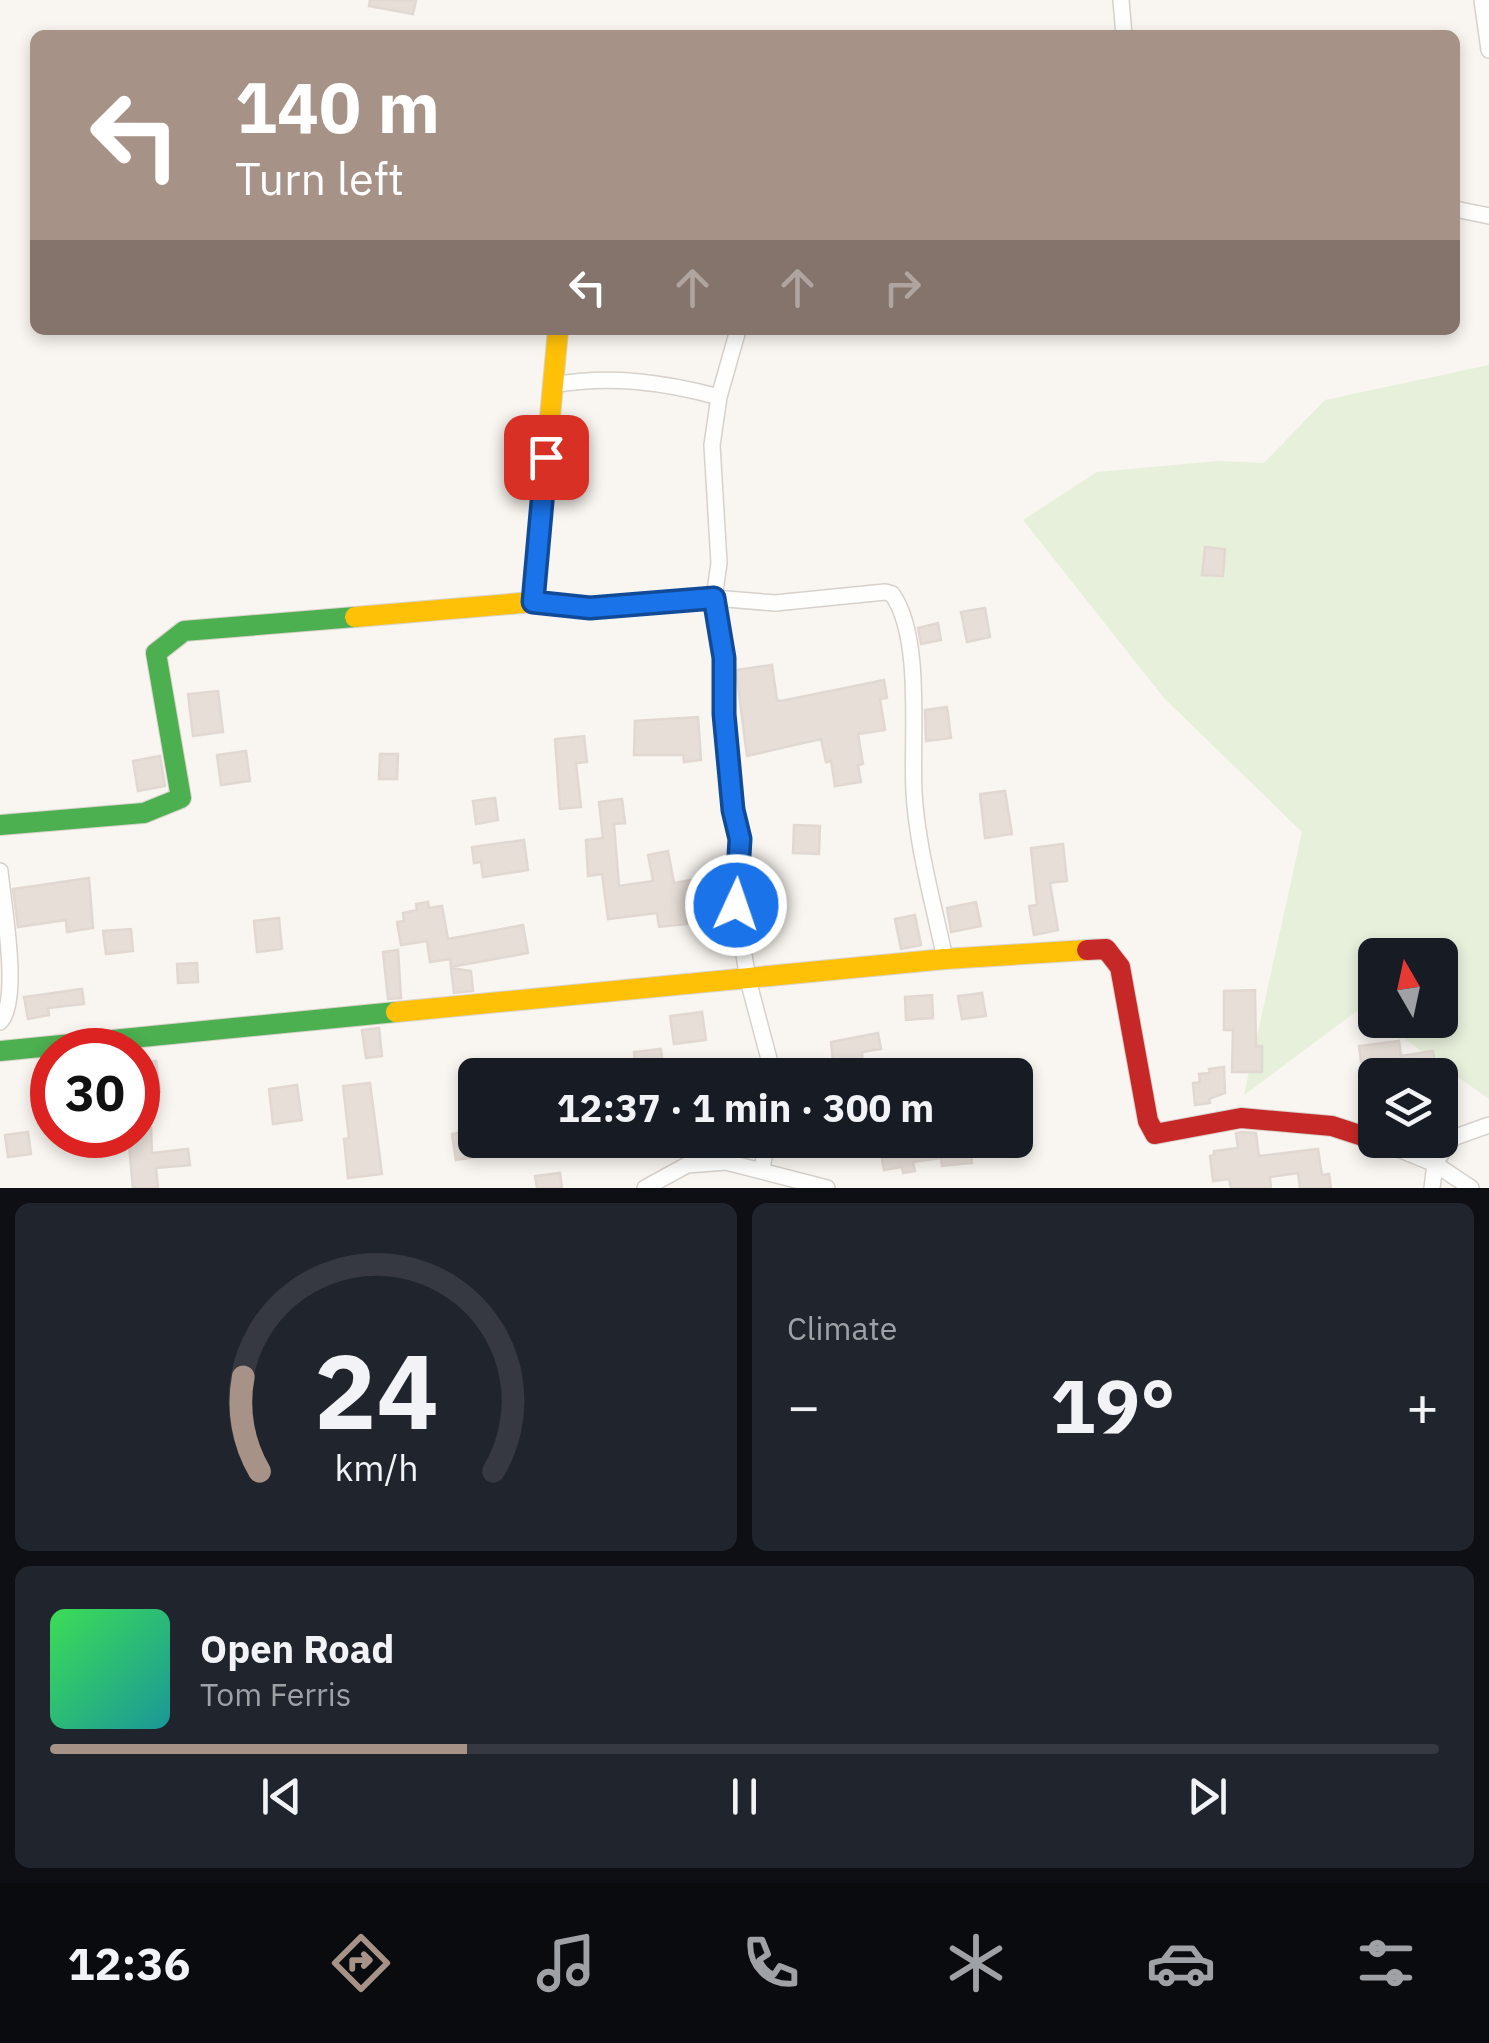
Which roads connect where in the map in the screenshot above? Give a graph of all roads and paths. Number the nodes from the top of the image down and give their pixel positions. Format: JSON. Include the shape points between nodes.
{"nodes":[{"id":1,"x":1121,"y":0,"type":"edge"},
{"id":2,"x":1482,"y":0,"type":"edge"},
{"id":3,"x":1124,"y":30,"type":"edge"},
{"id":4,"x":1489,"y":50,"type":"edge"},
{"id":5,"x":1460,"y":210,"type":"edge"},
{"id":6,"x":1489,"y":216,"type":"edge"},
{"id":7,"x":558,"y":335,"type":"edge"},
{"id":8,"x":737,"y":335,"type":"edge"},
{"id":9,"x":553,"y":385,"type":"junction"},
{"id":10,"x":719,"y":397,"type":"junction"},
{"id":11,"x":714,"y":598,"type":"junction"},
{"id":12,"x":533,"y":602,"type":"junction"},
{"id":13,"x":0,"y":825,"type":"edge"},
{"id":14,"x":0,"y":871,"type":"edge"},
{"id":15,"x":945,"y":959,"type":"junction"},
{"id":16,"x":748,"y":980,"type":"junction"},
{"id":17,"x":0,"y":1022,"type":"edge"},
{"id":18,"x":0,"y":1051,"type":"edge"},
{"id":19,"x":768,"y":1058,"type":"edge"},
{"id":20,"x":1489,"y":1125,"type":"edge"},
{"id":21,"x":1358,"y":1134,"type":"edge"},
{"id":22,"x":764,"y":1158,"type":"edge"},
{"id":23,"x":1420,"y":1158,"type":"edge"},
{"id":24,"x":1435,"y":1164,"type":"junction"},
{"id":25,"x":762,"y":1169,"type":"junction"},
{"id":26,"x":644,"y":1188,"type":"edge"},
{"id":27,"x":826,"y":1188,"type":"edge"},
{"id":28,"x":1432,"y":1188,"type":"edge"},
{"id":29,"x":1471,"y":1188,"type":"edge"}],
"edges":[{"from":1,"to":3,"type":"street"},
{"from":2,"to":4,"type":"street"},
{"from":5,"to":6,"type":"street"},
{"from":7,"to":9,"type":"street"},
{"from":8,"to":10,"type":"street"},
{"from":9,"to":10,"type":"street","via":[[627,381]]},
{"from":9,"to":12,"type":"street"},
{"from":10,"to":11,"type":"street","via":[[712,445],[719,563]]},
{"from":11,"to":12,"type":"street","via":[[590,608]]},
{"from":11,"to":15,"type":"street","via":[[774,603],[885,592],[896,599],[914,676],[914,794]]},
{"from":11,"to":16,"type":"street","via":[[740,839],[736,905]]},
{"from":12,"to":13,"type":"street","via":[[184,631],[156,653],[181,798],[144,813]]},
{"from":14,"to":17,"type":"street","via":[[10,983]]},
{"from":15,"to":16,"type":"street"},
{"from":15,"to":21,"type":"street","via":[[1106,949],[1120,968],[1155,1134],[1241,1118]]},
{"from":16,"to":18,"type":"street"},
{"from":16,"to":19,"type":"street"},
{"from":20,"to":24,"type":"street","via":[[1450,1139]]},
{"from":22,"to":25,"type":"street"},
{"from":23,"to":24,"type":"street"},
{"from":24,"to":28,"type":"street"},
{"from":24,"to":29,"type":"street"},
{"from":25,"to":26,"type":"street","via":[[726,1162],[687,1165]]},
{"from":25,"to":27,"type":"street"}]}
